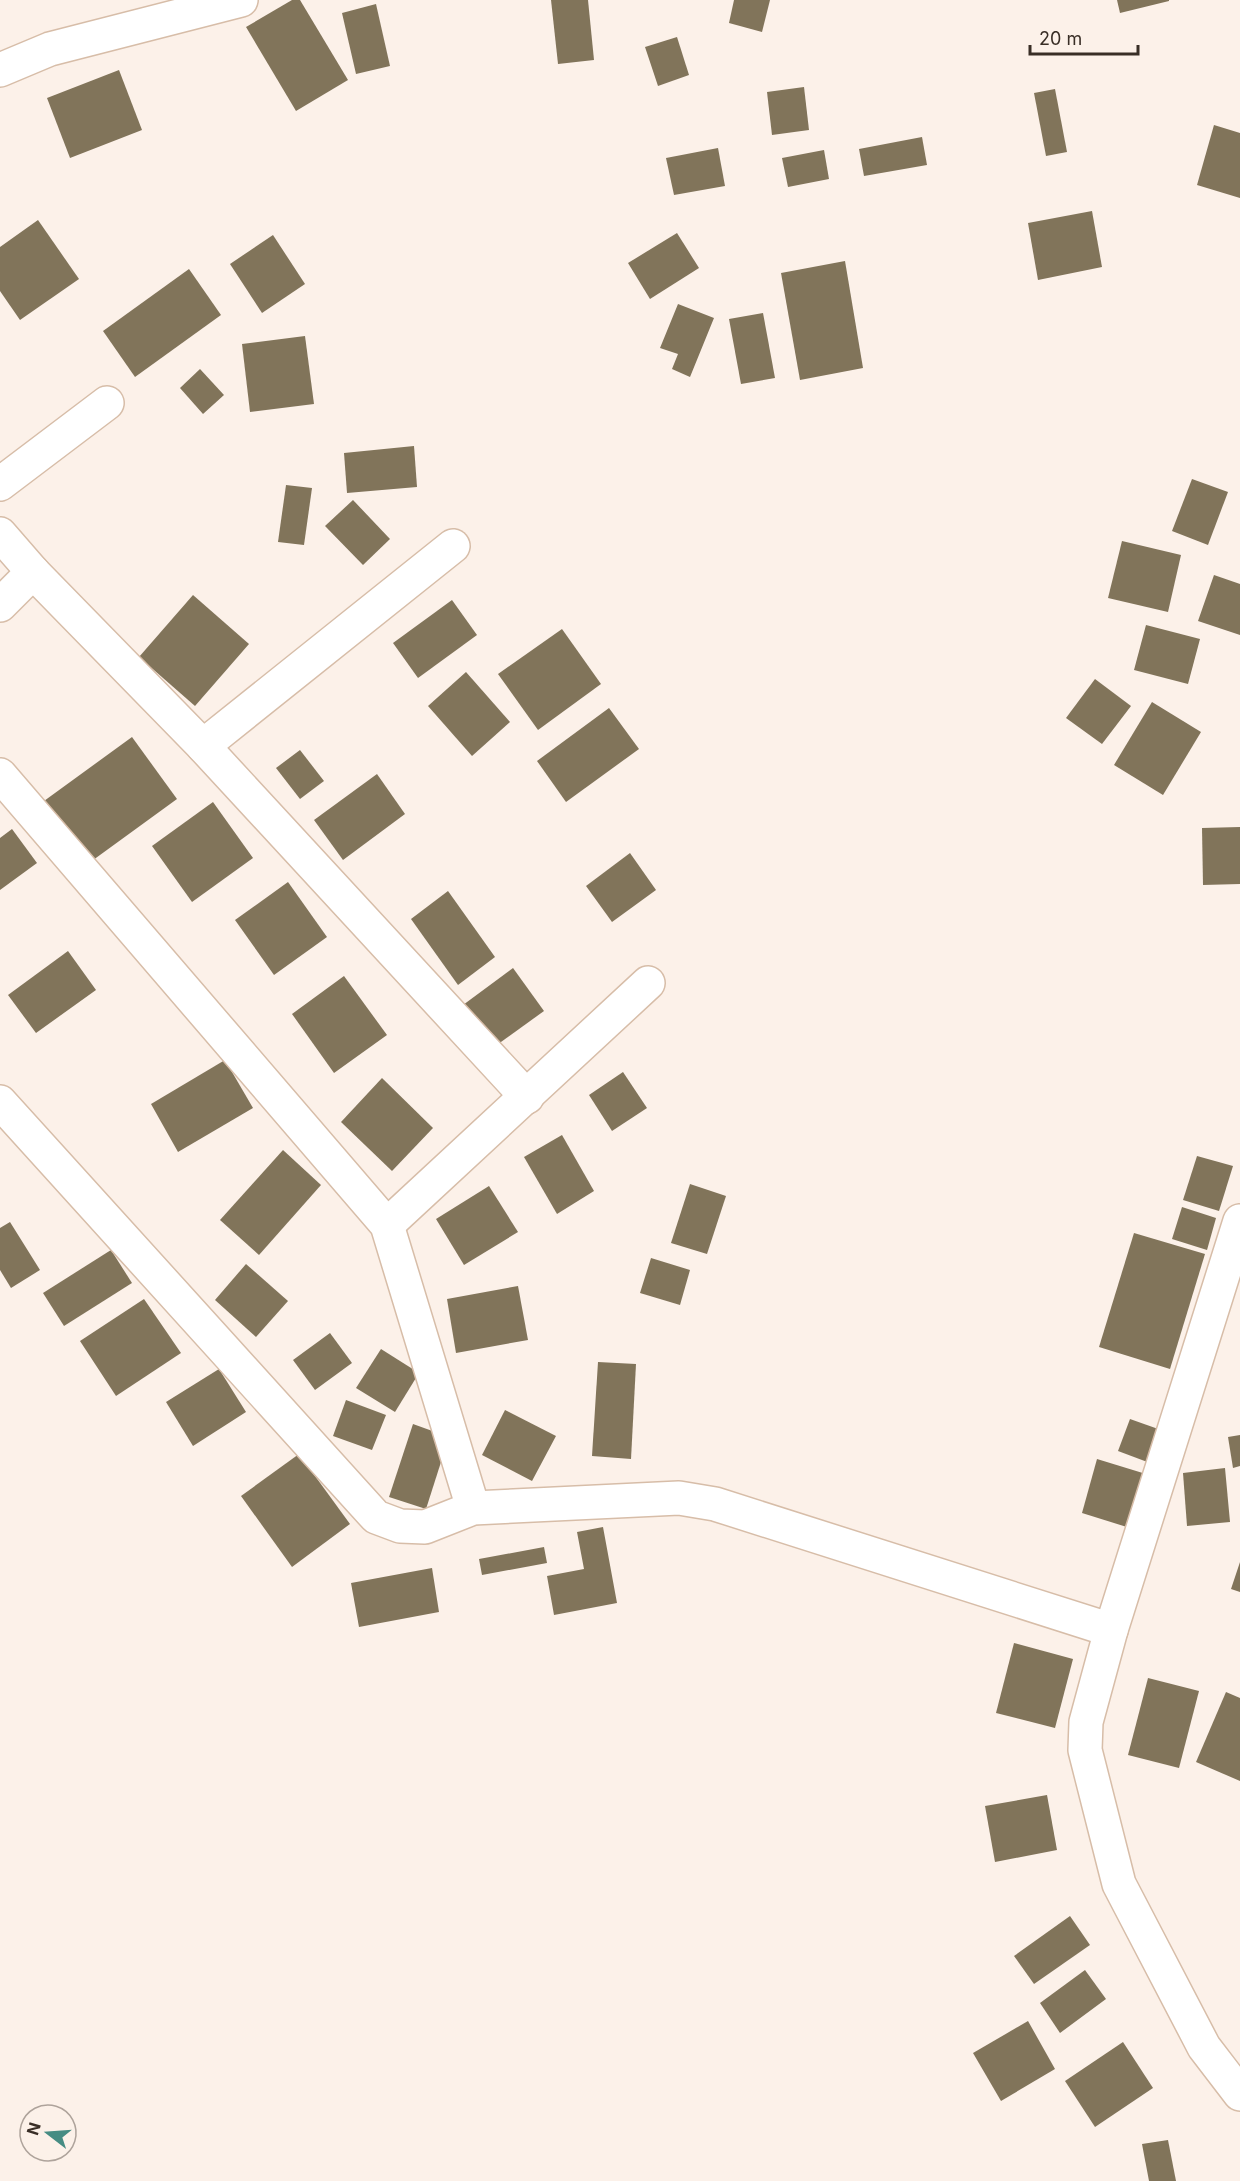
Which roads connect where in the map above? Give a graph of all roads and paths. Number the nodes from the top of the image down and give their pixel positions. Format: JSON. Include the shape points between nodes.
{"nodes":[{"id":1,"x":241,"y":0,"type":"edge"},
{"id":2,"x":0,"y":70,"type":"edge"},
{"id":3,"x":107,"y":403,"type":"dead end"},
{"id":4,"x":0,"y":484,"type":"edge"},
{"id":5,"x":0,"y":534,"type":"edge"},
{"id":6,"x":453,"y":546,"type":"dead end"},
{"id":7,"x":33,"y":572,"type":"junction"},
{"id":8,"x":0,"y":605,"type":"edge"},
{"id":9,"x":203,"y":746,"type":"junction"},
{"id":10,"x":0,"y":775,"type":"edge"},
{"id":11,"x":648,"y":983,"type":"dead end"},
{"id":12,"x":527,"y":1097,"type":"junction"},
{"id":13,"x":0,"y":1102,"type":"edge"},
{"id":14,"x":1240,"y":1221,"type":"edge"},
{"id":15,"x":387,"y":1225,"type":"junction"},
{"id":16,"x":473,"y":1509,"type":"junction"},
{"id":17,"x":1111,"y":1630,"type":"junction"},
{"id":18,"x":1240,"y":2094,"type":"edge"}],
"edges":[{"from":1,"to":2,"type":"street","via":[[50,49]]},
{"from":3,"to":4,"type":"street"},
{"from":5,"to":7,"type":"street"},
{"from":6,"to":9,"type":"street"},
{"from":7,"to":8,"type":"street"},
{"from":7,"to":9,"type":"street"},
{"from":9,"to":12,"type":"street"},
{"from":10,"to":15,"type":"street"},
{"from":11,"to":12,"type":"street"},
{"from":12,"to":15,"type":"street"},
{"from":13,"to":16,"type":"street","via":[[376,1516],[400,1526],[425,1527]]},
{"from":14,"to":17,"type":"street"},
{"from":15,"to":16,"type":"street"},
{"from":16,"to":17,"type":"street","via":[[679,1498],[715,1504]]},
{"from":17,"to":18,"type":"street","via":[[1086,1722],[1085,1750],[1119,1884],[1204,2047]]}]}
